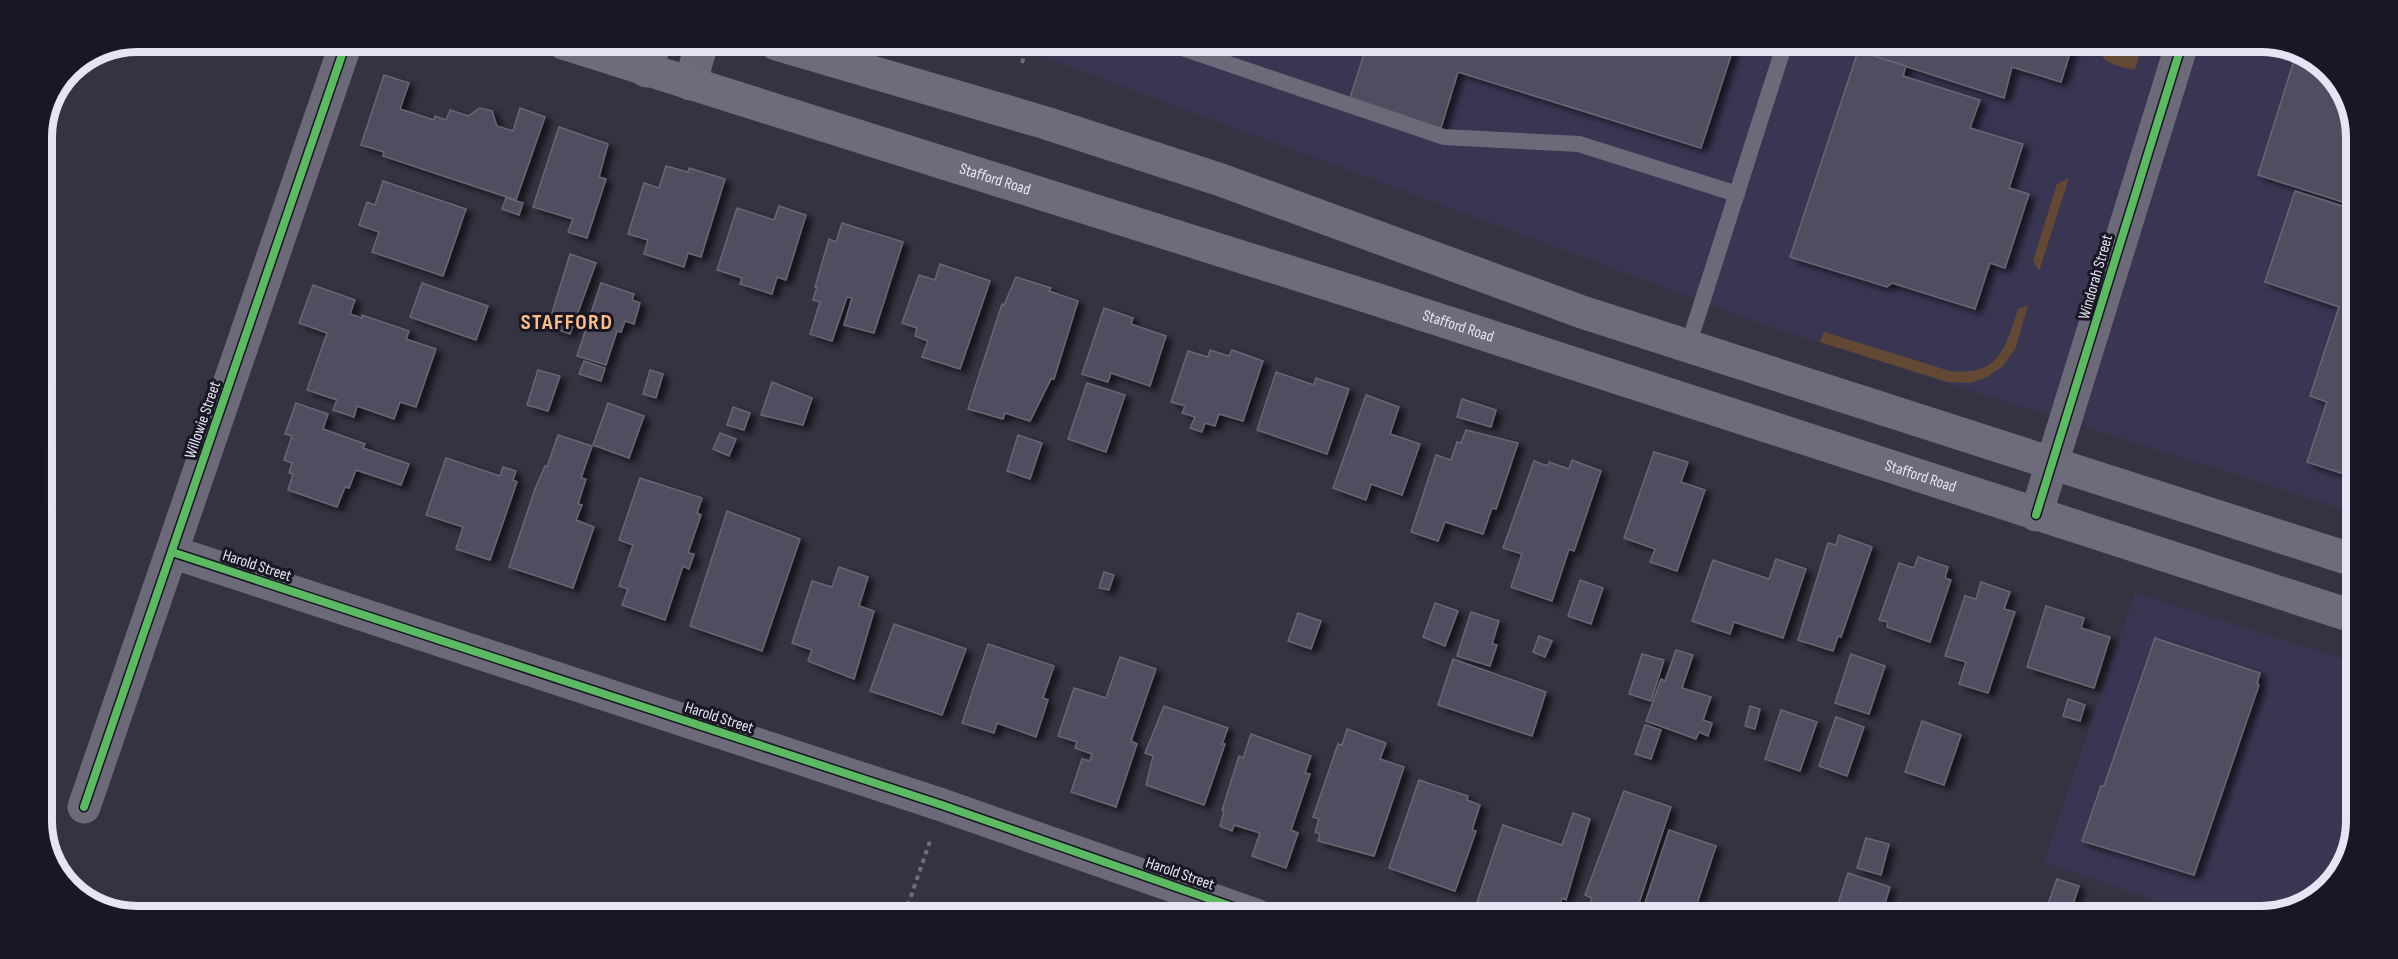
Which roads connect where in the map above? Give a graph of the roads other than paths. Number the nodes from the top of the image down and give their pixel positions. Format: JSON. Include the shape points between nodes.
{"nodes":[{"id":1,"x":343,"y":52,"type":"edge"},
{"id":2,"x":620,"y":52,"type":"edge"},
{"id":3,"x":699,"y":52,"type":"edge"},
{"id":4,"x":1194,"y":52,"type":"edge"},
{"id":5,"x":1782,"y":52,"type":"edge"},
{"id":6,"x":2179,"y":52,"type":"edge"},
{"id":7,"x":843,"y":54,"type":"edge"},
{"id":8,"x":651,"y":57,"type":"edge"},
{"id":9,"x":690,"y":84,"type":"junction"},
{"id":10,"x":1737,"y":194,"type":"junction"},
{"id":11,"x":1688,"y":346,"type":"junction"},
{"id":12,"x":2052,"y":463,"type":"junction"},
{"id":13,"x":2036,"y":515,"type":"junction"},
{"id":14,"x":172,"y":552,"type":"junction"},
{"id":15,"x":2346,"y":558,"type":"edge"},
{"id":16,"x":2346,"y":614,"type":"edge"},
{"id":17,"x":84,"y":807,"type":"dead end"},
{"id":18,"x":1233,"y":907,"type":"edge"}],
"edges":[{"from":1,"to":14,"type":"street","name":"Willowie Street"},
{"from":2,"to":8,"type":"highway","name":"Stafford Road"},
{"from":3,"to":9,"type":"street"},
{"from":4,"to":10,"type":"lane","via":[[1444,137],[1579,144]]},
{"from":5,"to":10,"type":"lane"},
{"from":6,"to":12,"type":"street","name":"Windorah Street"},
{"from":7,"to":11,"type":"highway","via":[[1221,180],[1582,312]]},
{"from":8,"to":9,"type":"highway","name":"Stafford Road"},
{"from":9,"to":13,"type":"highway","name":"Stafford Road","via":[[1470,329]]},
{"from":10,"to":11,"type":"lane"},
{"from":11,"to":12,"type":"highway"},
{"from":12,"to":13,"type":"street","name":"Windorah Street"},
{"from":12,"to":15,"type":"highway"},
{"from":13,"to":16,"type":"highway","name":"Stafford Road"},
{"from":14,"to":17,"type":"street","name":"Willowie Street"},
{"from":14,"to":18,"type":"street","name":"Harold Street","via":[[942,806]]}]}
